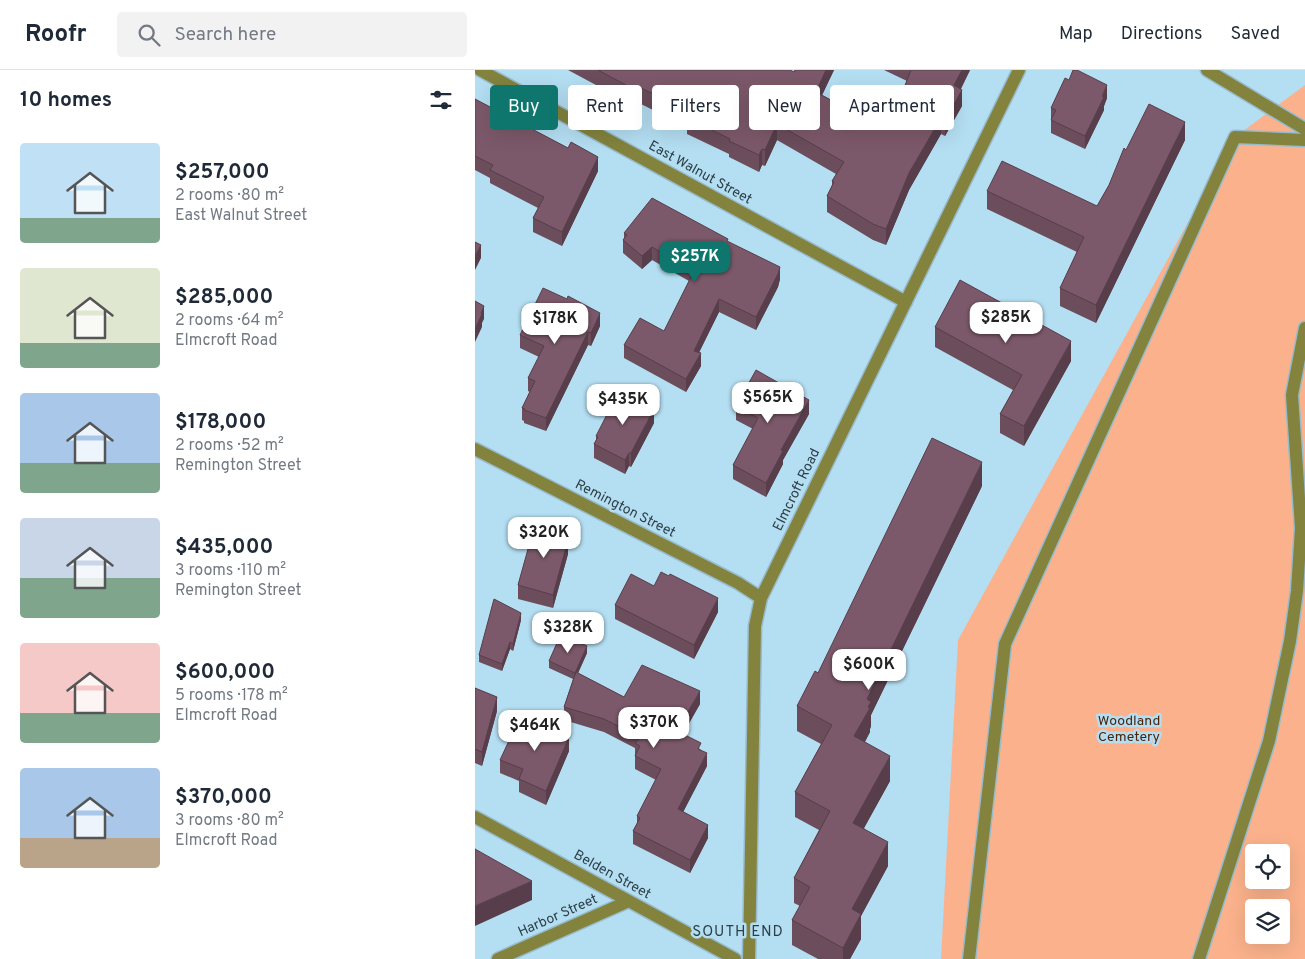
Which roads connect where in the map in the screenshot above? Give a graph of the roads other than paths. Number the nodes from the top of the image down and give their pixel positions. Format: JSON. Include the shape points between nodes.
{"nodes":[{"id":1,"x":480,"y":70,"type":"edge"},
{"id":2,"x":1019,"y":70,"type":"edge"},
{"id":3,"x":1210,"y":71,"type":"edge"},
{"id":4,"x":1305,"y":129,"type":"edge"},
{"id":5,"x":1305,"y":140,"type":"edge"},
{"id":6,"x":906,"y":302,"type":"junction"},
{"id":7,"x":1305,"y":328,"type":"edge"},
{"id":8,"x":476,"y":453,"type":"edge"},
{"id":9,"x":761,"y":598,"type":"junction"},
{"id":10,"x":475,"y":817,"type":"edge"},
{"id":11,"x":629,"y":901,"type":"junction"},
{"id":12,"x":498,"y":959,"type":"edge"},
{"id":13,"x":735,"y":959,"type":"edge"},
{"id":14,"x":749,"y":959,"type":"edge"},
{"id":15,"x":969,"y":959,"type":"edge"},
{"id":16,"x":1199,"y":959,"type":"edge"}],
"edges":[{"from":1,"to":6,"type":"street","name":"East Walnut Street"},
{"from":2,"to":6,"type":"street","name":"Elmcroft Road"},
{"from":3,"to":4,"type":"street"},
{"from":5,"to":15,"type":"street","via":[[1235,138],[1005,644]]},
{"from":6,"to":9,"type":"street","name":"Elmcroft Road"},
{"from":7,"to":16,"type":"street","via":[[1292,395],[1301,528],[1290,641],[1269,741]]},
{"from":8,"to":9,"type":"street","name":"Remington Street","via":[[738,583]]},
{"from":9,"to":14,"type":"street","name":"Elmcroft Road","via":[[755,626]]},
{"from":10,"to":11,"type":"street","name":"Belden Street"},
{"from":11,"to":12,"type":"street","name":"Harbor Street"},
{"from":11,"to":13,"type":"street","name":"Belden Street"}]}
